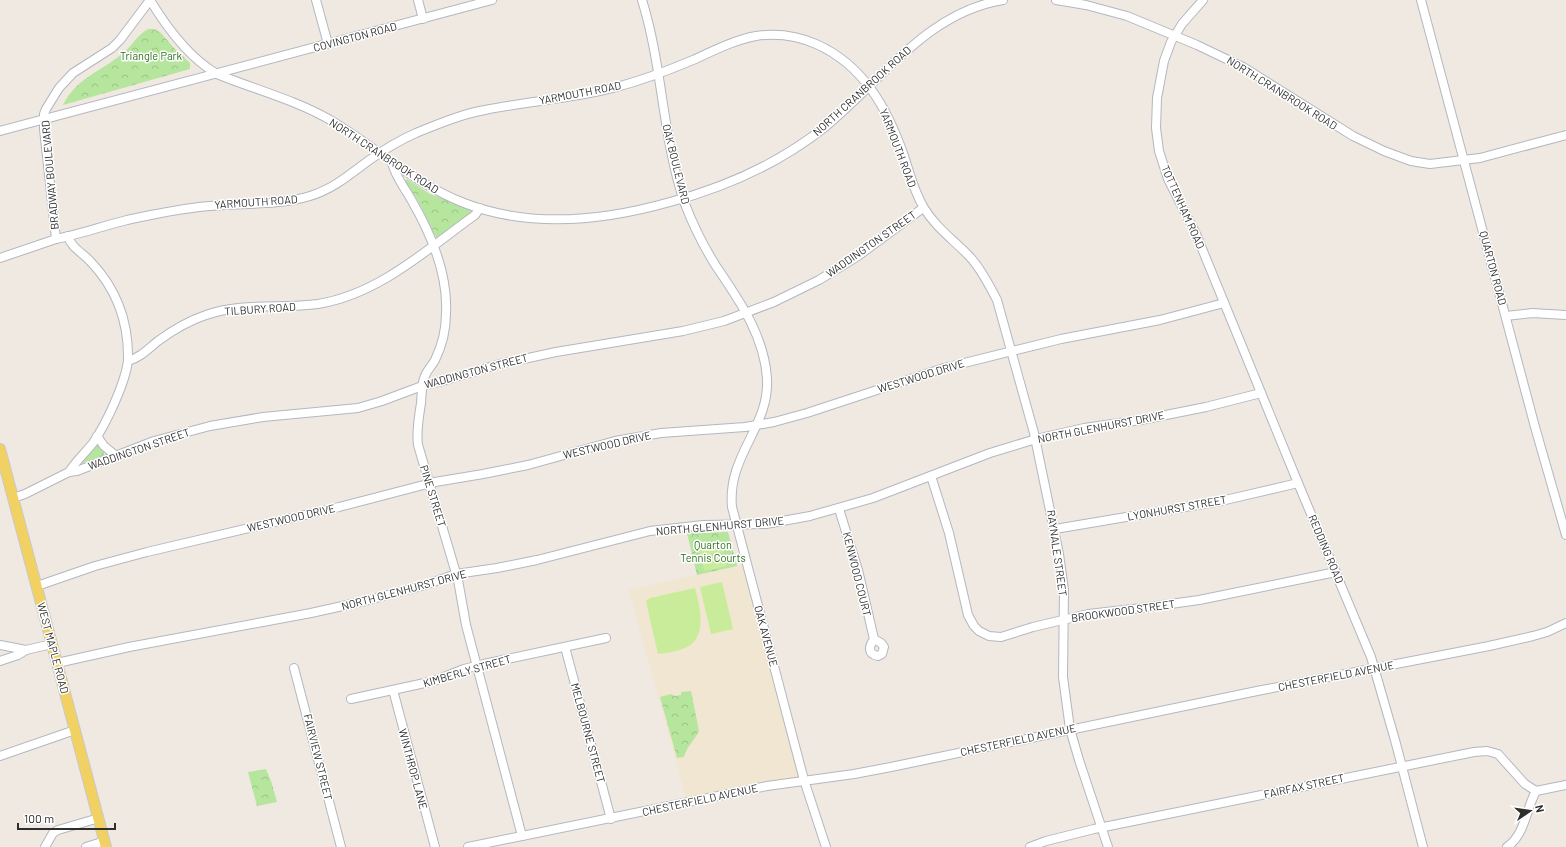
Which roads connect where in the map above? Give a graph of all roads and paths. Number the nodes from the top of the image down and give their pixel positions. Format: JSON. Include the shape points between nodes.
{"nodes":[{"id":1,"x":150,"y":0,"type":"edge"},
{"id":2,"x":316,"y":0,"type":"edge"},
{"id":3,"x":418,"y":0,"type":"edge"},
{"id":4,"x":492,"y":0,"type":"edge"},
{"id":5,"x":642,"y":0,"type":"edge"},
{"id":6,"x":1003,"y":0,"type":"edge"},
{"id":7,"x":1056,"y":0,"type":"edge"},
{"id":8,"x":1203,"y":0,"type":"edge"},
{"id":9,"x":1421,"y":0,"type":"edge"},
{"id":10,"x":423,"y":19,"type":"junction"},
{"id":11,"x":1175,"y":35,"type":"junction"},
{"id":12,"x":328,"y":44,"type":"junction"},
{"id":13,"x":217,"y":74,"type":"junction"},
{"id":14,"x":659,"y":74,"type":"junction"},
{"id":15,"x":869,"y":86,"type":"junction"},
{"id":16,"x":44,"y":120,"type":"junction"},
{"id":17,"x":0,"y":131,"type":"edge"},
{"id":18,"x":1566,"y":135,"type":"edge"},
{"id":19,"x":380,"y":154,"type":"junction"},
{"id":20,"x":1464,"y":160,"type":"junction"},
{"id":21,"x":392,"y":163,"type":"junction"},
{"id":22,"x":683,"y":199,"type":"junction"},
{"id":23,"x":480,"y":208,"type":"junction"},
{"id":24,"x":923,"y":208,"type":"junction"},
{"id":25,"x":68,"y":236,"type":"junction"},
{"id":26,"x":56,"y":239,"type":"junction"},
{"id":27,"x":433,"y":245,"type":"junction"},
{"id":28,"x":0,"y":258,"type":"edge"},
{"id":29,"x":1206,"y":258,"type":"joint"},
{"id":30,"x":1224,"y":303,"type":"junction"},
{"id":31,"x":999,"y":308,"type":"joint"},
{"id":32,"x":746,"y":313,"type":"junction"},
{"id":33,"x":1566,"y":315,"type":"edge"},
{"id":34,"x":1506,"y":316,"type":"junction"},
{"id":35,"x":1012,"y":350,"type":"junction"},
{"id":36,"x":128,"y":362,"type":"junction"},
{"id":37,"x":422,"y":386,"type":"junction"},
{"id":38,"x":1261,"y":393,"type":"junction"},
{"id":39,"x":756,"y":425,"type":"junction"},
{"id":40,"x":97,"y":436,"type":"junction"},
{"id":41,"x":1036,"y":439,"type":"junction"},
{"id":42,"x":0,"y":449,"type":"edge"},
{"id":43,"x":116,"y":455,"type":"junction"},
{"id":44,"x":69,"y":472,"type":"junction"},
{"id":45,"x":931,"y":476,"type":"junction"},
{"id":46,"x":429,"y":483,"type":"junction"},
{"id":47,"x":1298,"y":483,"type":"junction"},
{"id":48,"x":13,"y":498,"type":"junction"},
{"id":49,"x":839,"y":509,"type":"junction"},
{"id":50,"x":736,"y":525,"type":"junction"},
{"id":51,"x":1055,"y":529,"type":"junction"},
{"id":52,"x":1566,"y":535,"type":"edge"},
{"id":53,"x":1336,"y":572,"type":"junction"},
{"id":54,"x":456,"y":574,"type":"junction"},
{"id":55,"x":36,"y":586,"type":"junction"},
{"id":56,"x":1064,"y":619,"type":"junction"},
{"id":57,"x":1566,"y":623,"type":"edge"},
{"id":58,"x":606,"y":638,"type":"dead end"},
{"id":59,"x":874,"y":639,"type":"dead end"},
{"id":60,"x":52,"y":644,"type":"junction"},
{"id":61,"x":0,"y":645,"type":"edge"},
{"id":62,"x":565,"y":647,"type":"junction"},
{"id":63,"x":26,"y":650,"type":"junction"},
{"id":64,"x":0,"y":661,"type":"edge"},
{"id":65,"x":57,"y":663,"type":"junction"},
{"id":66,"x":477,"y":665,"type":"junction"},
{"id":67,"x":1375,"y":667,"type":"junction"},
{"id":68,"x":294,"y":668,"type":"dead end"},
{"id":69,"x":392,"y":690,"type":"junction"},
{"id":70,"x":351,"y":699,"type":"dead end"},
{"id":71,"x":1070,"y":729,"type":"junction"},
{"id":72,"x":75,"y":730,"type":"junction"},
{"id":73,"x":0,"y":756,"type":"edge"},
{"id":74,"x":1402,"y":766,"type":"junction"},
{"id":75,"x":804,"y":780,"type":"junction"},
{"id":76,"x":1566,"y":785,"type":"edge"},
{"id":77,"x":1536,"y":791,"type":"junction"},
{"id":78,"x":99,"y":818,"type":"junction"},
{"id":79,"x":611,"y":819,"type":"junction"},
{"id":80,"x":1102,"y":827,"type":"junction"},
{"id":81,"x":522,"y":836,"type":"junction"},
{"id":82,"x":106,"y":844,"type":"edge"},
{"id":83,"x":45,"y":847,"type":"edge"},
{"id":84,"x":86,"y":847,"type":"edge"},
{"id":85,"x":341,"y":847,"type":"edge"},
{"id":86,"x":434,"y":847,"type":"edge"},
{"id":87,"x":471,"y":847,"type":"edge"},
{"id":88,"x":826,"y":847,"type":"edge"},
{"id":89,"x":1030,"y":847,"type":"edge"},
{"id":90,"x":1108,"y":847,"type":"edge"},
{"id":91,"x":1423,"y":847,"type":"edge"},
{"id":92,"x":1507,"y":847,"type":"edge"}],
"edges":[{"from":1,"to":13,"type":"street","name":"NORTH CRANBROOK ROAD","via":[[162,20],[187,49]]},
{"from":1,"to":16,"type":"street","name":"BRADWAY BOULEVARD","via":[[112,48],[82,67],[66,81],[49,104]]},
{"from":2,"to":12,"type":"street"},
{"from":3,"to":10,"type":"street"},
{"from":4,"to":10,"type":"street","name":"COVINGTON ROAD"},
{"from":5,"to":14,"type":"street","name":"OAK BOULEVARD"},
{"from":6,"to":15,"type":"street","name":"NORTH CRANBROOK ROAD","via":[[968,10],[942,23],[905,52]]},
{"from":7,"to":11,"type":"street","name":"NORTH CRANBROOK ROAD","via":[[1107,10]]},
{"from":8,"to":11,"type":"street","name":"TOTTENHAM ROAD","via":[[1185,19]]},
{"from":9,"to":20,"type":"street","name":"QUARTON ROAD"},
{"from":10,"to":12,"type":"street","name":"COVINGTON ROAD"},
{"from":11,"to":20,"type":"street","name":"NORTH CRANBROOK ROAD","via":[[1243,67],[1342,130],[1384,151],[1424,163]]},
{"from":11,"to":29,"type":"street","name":"TOTTENHAM ROAD","via":[[1164,61],[1158,87],[1158,141],[1168,179]]},
{"from":12,"to":13,"type":"street","name":"COVINGTON ROAD"},
{"from":13,"to":16,"type":"street"},
{"from":13,"to":19,"type":"street","name":"NORTH CRANBROOK ROAD","via":[[311,110],[350,132]]},
{"from":14,"to":15,"type":"street","name":"YARMOUTH ROAD","via":[[746,38],[770,35],[805,40],[827,50],[849,65]]},
{"from":14,"to":19,"type":"street","name":"YARMOUTH ROAD","via":[[592,93],[482,110],[414,134]]},
{"from":14,"to":22,"type":"street","name":"OAK BOULEVARD","via":[[667,135]]},
{"from":15,"to":22,"type":"street","name":"NORTH CRANBROOK ROAD","via":[[822,129],[780,158],[727,184]]},
{"from":15,"to":24,"type":"street","name":"YARMOUTH ROAD","via":[[889,118]]},
{"from":16,"to":17,"type":"street"},
{"from":16,"to":26,"type":"street","name":"BRADWAY BOULEVARD"},
{"from":18,"to":20,"type":"street","name":"NORTH CRANBROOK ROAD"},
{"from":19,"to":21,"type":"street","name":"NORTH CRANBROOK ROAD"},
{"from":19,"to":25,"type":"street","name":"YARMOUTH ROAD","via":[[332,187],[302,199],[214,205],[174,211]]},
{"from":20,"to":34,"type":"street","name":"QUARTON ROAD"},
{"from":21,"to":23,"type":"street","name":"NORTH CRANBROOK ROAD","via":[[432,188]]},
{"from":21,"to":27,"type":"street","name":"PINE STREET","via":[[395,174],[418,212]]},
{"from":22,"to":23,"type":"street","name":"NORTH CRANBROOK ROAD","via":[[630,213],[576,219],[526,218]]},
{"from":22,"to":32,"type":"street","name":"OAK BOULEVARD","via":[[710,256]]},
{"from":23,"to":27,"type":"street","name":"TILBURY ROAD","via":[[475,215]]},
{"from":24,"to":31,"type":"street","name":"YARMOUTH ROAD","via":[[977,266],[989,284]]},
{"from":24,"to":32,"type":"street","name":"WADDINGTON STREET","via":[[833,272],[797,292]]},
{"from":25,"to":26,"type":"street","name":"YARMOUTH ROAD"},
{"from":25,"to":36,"type":"street","via":[[74,248],[103,276],[117,299],[128,337]]},
{"from":26,"to":28,"type":"street","name":"BRADWAY BOULEVARD"},
{"from":27,"to":36,"type":"street","name":"TILBURY ROAD","via":[[394,274],[361,291],[319,304],[245,308],[207,314],[171,332],[138,358]]},
{"from":27,"to":37,"type":"street","name":"PINE STREET","via":[[443,279],[446,313],[441,345]]},
{"from":29,"to":30,"type":"street","name":"REDDING ROAD"},
{"from":30,"to":35,"type":"street","name":"WESTWOOD DRIVE","via":[[1160,320]]},
{"from":30,"to":38,"type":"street","name":"REDDING ROAD"},
{"from":31,"to":35,"type":"street","name":"RAYNALE STREET"},
{"from":32,"to":37,"type":"street","name":"WADDINGTON STREET","via":[[683,331],[500,364]]},
{"from":32,"to":39,"type":"street","name":"OAK BOULEVARD","via":[[761,350],[767,377],[765,403]]},
{"from":33,"to":34,"type":"street","via":[[1532,312]]},
{"from":34,"to":52,"type":"street","name":"QUARTON ROAD"},
{"from":35,"to":39,"type":"street","name":"WESTWOOD DRIVE","via":[[930,372],[796,416]]},
{"from":35,"to":41,"type":"street","name":"RAYNALE STREET"},
{"from":36,"to":40,"type":"street","via":[[123,384]]},
{"from":37,"to":43,"type":"street","name":"WADDINGTON STREET","via":[[358,408],[263,417],[210,426],[154,441]]},
{"from":37,"to":46,"type":"street","name":"PINE STREET","via":[[417,440]]},
{"from":38,"to":41,"type":"street","name":"NORTH GLENHURST DRIVE","via":[[1206,407]]},
{"from":38,"to":47,"type":"street","name":"REDDING ROAD"},
{"from":39,"to":46,"type":"street","name":"WESTWOOD DRIVE","via":[[637,437],[520,466]]},
{"from":39,"to":50,"type":"street","name":"OAK AVENUE","via":[[743,450],[733,480],[732,502]]},
{"from":40,"to":43,"type":"street","via":[[104,446]]},
{"from":40,"to":44,"type":"street"},
{"from":41,"to":45,"type":"street","name":"NORTH GLENHURST DRIVE","via":[[990,453]]},
{"from":41,"to":51,"type":"street","name":"RAYNALE STREET"},
{"from":42,"to":48,"type":"main road","name":"WEST MAPLE ROAD"},
{"from":43,"to":44,"type":"street","name":"WADDINGTON STREET"},
{"from":44,"to":48,"type":"street","name":"WADDINGTON STREET"},
{"from":45,"to":49,"type":"street","name":"NORTH GLENHURST DRIVE","via":[[887,494]]},
{"from":45,"to":56,"type":"street","name":"BROOKWOOD STREET","via":[[949,533],[968,615],[974,626],[984,634],[1001,638]]},
{"from":46,"to":54,"type":"street","name":"PINE STREET"},
{"from":46,"to":55,"type":"street","name":"WESTWOOD DRIVE","via":[[130,556]]},
{"from":47,"to":51,"type":"street","name":"LYONHURST STREET","via":[[1214,502]]},
{"from":47,"to":53,"type":"street","name":"REDDING ROAD"},
{"from":48,"to":55,"type":"main road","name":"WEST MAPLE ROAD"},
{"from":49,"to":50,"type":"street","name":"NORTH GLENHURST DRIVE","via":[[766,524]]},
{"from":49,"to":59,"type":"street","name":"KENWOOD COURT","via":[[857,564]]},
{"from":50,"to":54,"type":"street","name":"NORTH GLENHURST DRIVE","via":[[664,529],[537,560]]},
{"from":50,"to":75,"type":"street","name":"OAK AVENUE"},
{"from":51,"to":56,"type":"street","name":"RAYNALE STREET","via":[[1063,583]]},
{"from":53,"to":56,"type":"street","name":"BROOKWOOD STREET","via":[[1199,600],[1106,611]]},
{"from":53,"to":67,"type":"street","name":"REDDING ROAD"},
{"from":54,"to":65,"type":"street","name":"NORTH GLENHURST DRIVE","via":[[425,585],[319,612]]},
{"from":54,"to":66,"type":"street","name":"PINE STREET"},
{"from":55,"to":60,"type":"main road","name":"WEST MAPLE ROAD"},
{"from":56,"to":71,"type":"street","name":"RAYNALE STREET","via":[[1063,677]]},
{"from":57,"to":67,"type":"street","name":"CHESTERFIELD AVENUE","via":[[1533,636]]},
{"from":58,"to":62,"type":"street","name":"KIMBERLY STREET"},
{"from":60,"to":63,"type":"street"},
{"from":60,"to":65,"type":"main road","name":"WEST MAPLE ROAD"},
{"from":61,"to":63,"type":"street"},
{"from":62,"to":66,"type":"street","name":"KIMBERLY STREET"},
{"from":62,"to":79,"type":"street","name":"MELBOURNE STREET"},
{"from":63,"to":64,"type":"street"},
{"from":65,"to":72,"type":"main road","name":"WEST MAPLE ROAD"},
{"from":66,"to":69,"type":"street","name":"KIMBERLY STREET","via":[[434,681]]},
{"from":66,"to":81,"type":"street","name":"PINE STREET"},
{"from":67,"to":71,"type":"street","name":"CHESTERFIELD AVENUE"},
{"from":67,"to":74,"type":"street","name":"REDDING ROAD"},
{"from":68,"to":85,"type":"street","name":"FAIRVIEW STREET"},
{"from":69,"to":70,"type":"street","name":"KIMBERLY STREET"},
{"from":69,"to":86,"type":"street","name":"WINTHROP LANE"},
{"from":71,"to":75,"type":"street","name":"CHESTERFIELD AVENUE","via":[[876,770]]},
{"from":71,"to":80,"type":"street","name":"RAYNALE STREET"},
{"from":72,"to":73,"type":"street"},
{"from":72,"to":78,"type":"main road","name":"WEST MAPLE ROAD"},
{"from":74,"to":77,"type":"street","name":"FAIRFAX STREET","via":[[1490,751],[1501,757],[1525,784]]},
{"from":74,"to":80,"type":"street","name":"FAIRFAX STREET"},
{"from":74,"to":91,"type":"street","name":"REDDING ROAD"},
{"from":75,"to":79,"type":"street","name":"CHESTERFIELD AVENUE"},
{"from":75,"to":88,"type":"street","name":"OAK AVENUE"},
{"from":76,"to":77,"type":"street"},
{"from":77,"to":92,"type":"street","via":[[1520,832],[1514,842]]},
{"from":78,"to":82,"type":"main road","name":"WEST MAPLE ROAD"},
{"from":78,"to":83,"type":"street","via":[[58,830]]},
{"from":79,"to":81,"type":"street","name":"CHESTERFIELD AVENUE"},
{"from":80,"to":89,"type":"street","name":"FAIRFAX STREET"},
{"from":80,"to":90,"type":"street","name":"RAYNALE STREET"},
{"from":81,"to":87,"type":"street","name":"CHESTERFIELD AVENUE"},
{"from":82,"to":84,"type":"street"}]}
